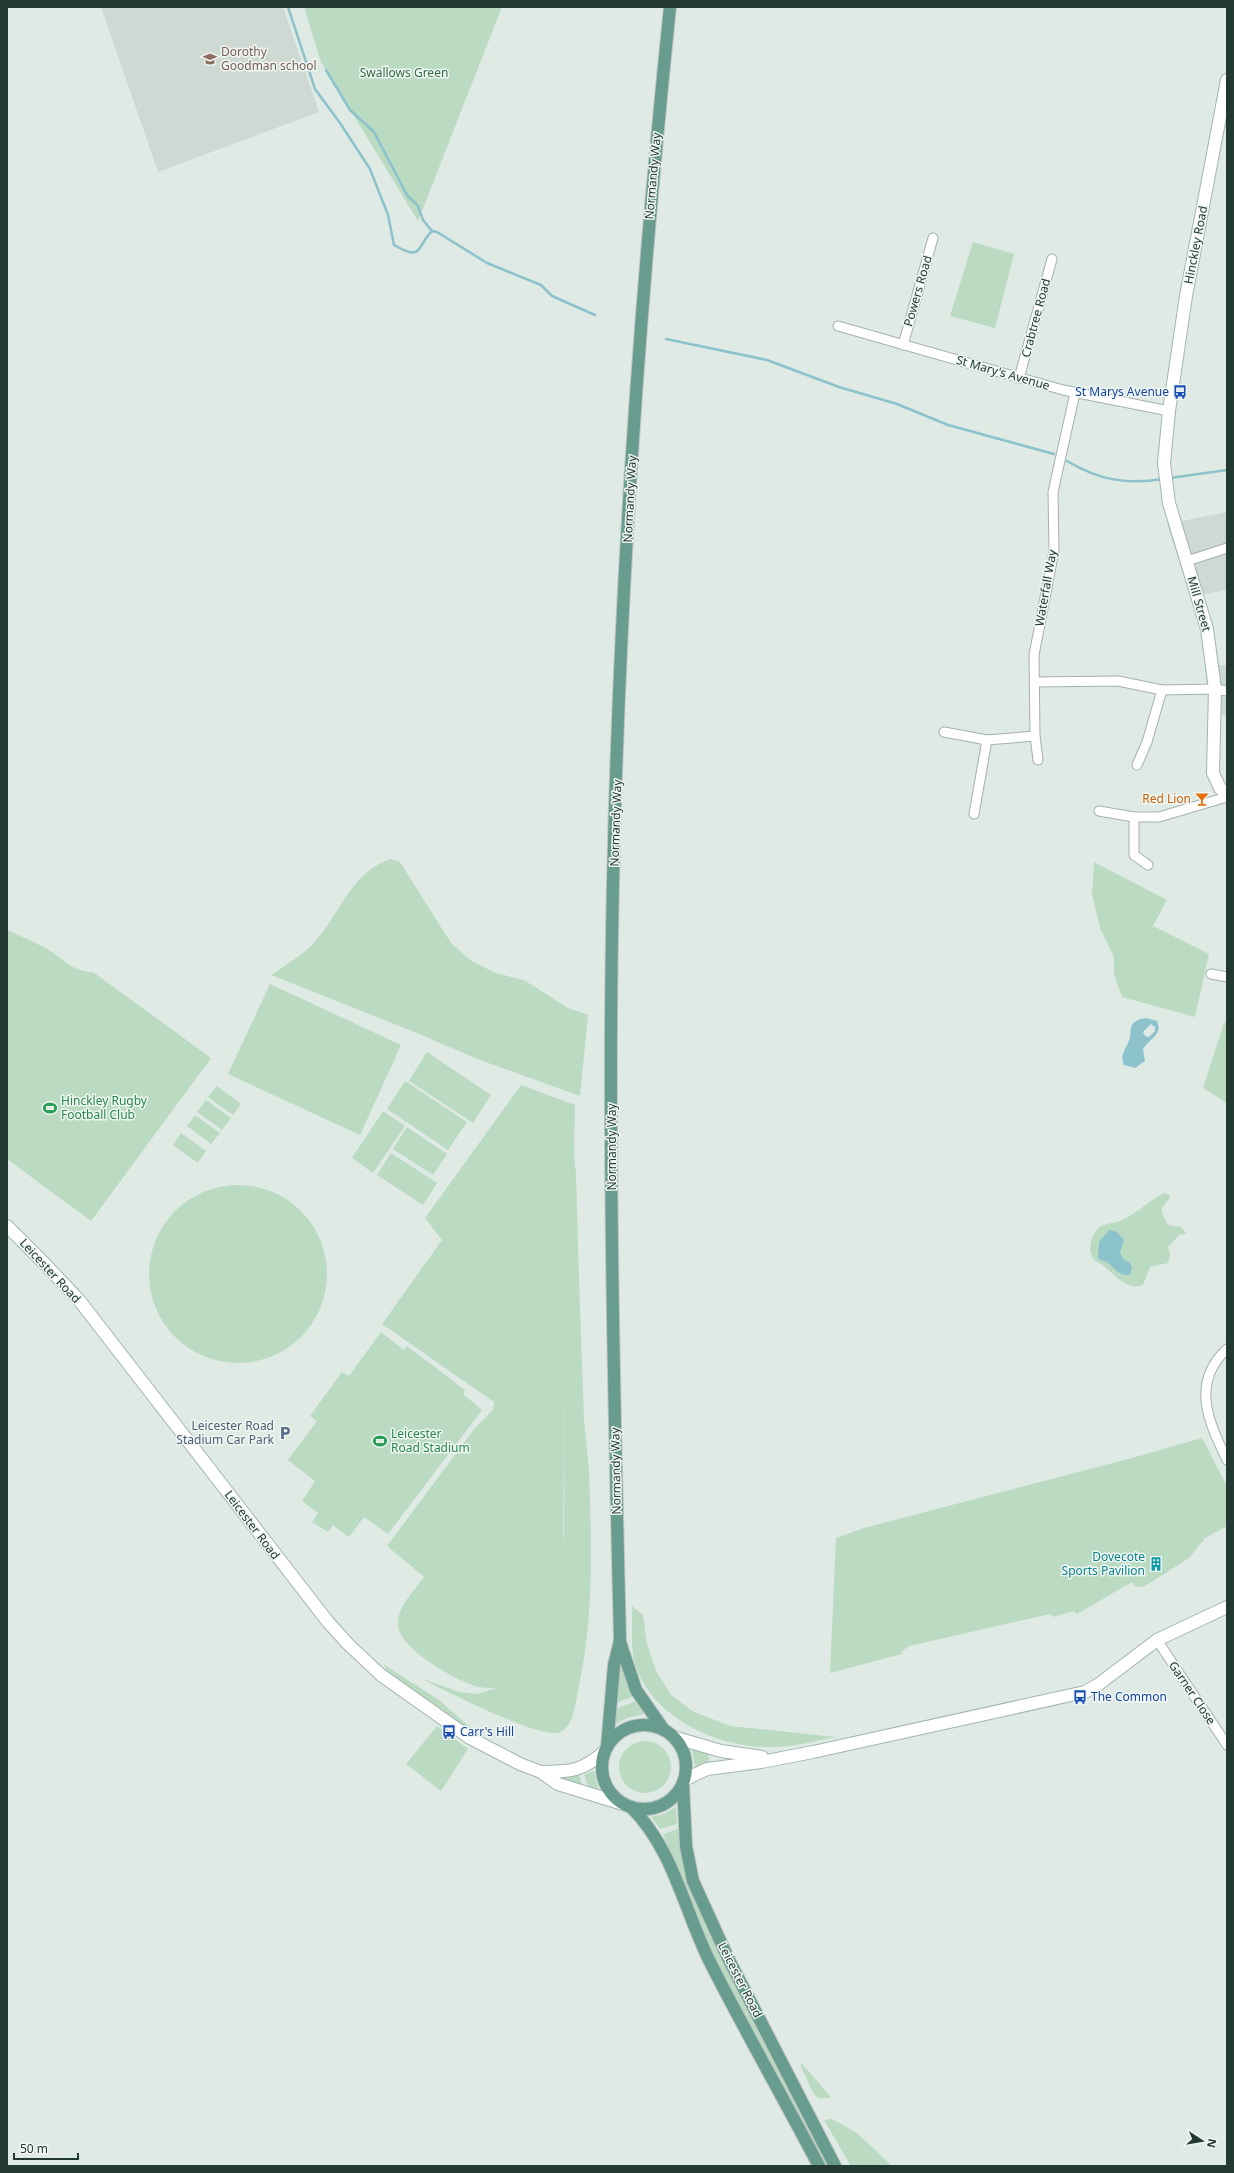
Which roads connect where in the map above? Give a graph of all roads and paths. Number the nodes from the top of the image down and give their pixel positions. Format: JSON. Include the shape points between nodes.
{"nodes":[{"id":1,"x":670,"y":7,"type":"edge"},
{"id":2,"x":1227,"y":80,"type":"edge"},
{"id":3,"x":932,"y":238,"type":"dead end"},
{"id":4,"x":1052,"y":259,"type":"dead end"},
{"id":5,"x":838,"y":326,"type":"dead end"},
{"id":6,"x":903,"y":345,"type":"junction"},
{"id":7,"x":1020,"y":378,"type":"junction"},
{"id":8,"x":1075,"y":393,"type":"junction"},
{"id":9,"x":1169,"y":411,"type":"junction"},
{"id":10,"x":1227,"y":548,"type":"edge"},
{"id":11,"x":1187,"y":561,"type":"junction"},
{"id":12,"x":1035,"y":682,"type":"junction"},
{"id":13,"x":1162,"y":690,"type":"junction"},
{"id":14,"x":1221,"y":690,"type":"edge"},
{"id":15,"x":944,"y":732,"type":"dead end"},
{"id":16,"x":1034,"y":736,"type":"junction"},
{"id":17,"x":987,"y":740,"type":"junction"},
{"id":18,"x":1038,"y":760,"type":"dead end"},
{"id":19,"x":1137,"y":765,"type":"dead end"},
{"id":20,"x":1227,"y":797,"type":"edge"},
{"id":21,"x":1099,"y":811,"type":"dead end"},
{"id":22,"x":974,"y":814,"type":"dead end"},
{"id":23,"x":1134,"y":816,"type":"junction"},
{"id":24,"x":1148,"y":865,"type":"dead end"},
{"id":25,"x":1211,"y":974,"type":"dead end"},
{"id":26,"x":1227,"y":976,"type":"edge"},
{"id":27,"x":7,"y":1226,"type":"edge"},
{"id":28,"x":1227,"y":1349,"type":"edge"},
{"id":29,"x":1227,"y":1460,"type":"edge"},
{"id":30,"x":1227,"y":1607,"type":"edge"},
{"id":31,"x":1157,"y":1640,"type":"junction"},
{"id":32,"x":620,"y":1641,"type":"junction"},
{"id":33,"x":669,"y":1733,"type":"junction"},
{"id":34,"x":1227,"y":1746,"type":"edge"},
{"id":35,"x":606,"y":1749,"type":"junction"},
{"id":36,"x":777,"y":1758,"type":"junction"},
{"id":37,"x":541,"y":1772,"type":"junction"},
{"id":38,"x":684,"y":1781,"type":"junction"},
{"id":39,"x":627,"y":1806,"type":"junction"},
{"id":40,"x":820,"y":2166,"type":"edge"},
{"id":41,"x":835,"y":2166,"type":"edge"}],
"edges":[{"from":1,"to":32,"type":"main road","name":"Normandy Way","via":[[636,393],[619,712],[611,1024]]},
{"from":2,"to":9,"type":"street","name":"Hinckley Road","via":[[1186,296]]},
{"from":3,"to":6,"type":"street","name":"Powers Road"},
{"from":4,"to":7,"type":"street","name":"Crabtree Road"},
{"from":5,"to":6,"type":"street","name":"St Mary's Avenue"},
{"from":6,"to":7,"type":"street","name":"St Mary's Avenue"},
{"from":7,"to":8,"type":"street","name":"St Mary's Avenue"},
{"from":8,"to":9,"type":"street","name":"St Mary's Avenue"},
{"from":8,"to":12,"type":"street","name":"Waterfall Way","via":[[1053,492],[1054,551],[1037,640]]},
{"from":9,"to":11,"type":"street","name":"Mill Street","via":[[1164,463],[1165,483],[1168,503]]},
{"from":10,"to":11,"type":"street"},
{"from":11,"to":14,"type":"street","name":"Mill Street","via":[[1208,629]]},
{"from":12,"to":13,"type":"street","via":[[1118,681]]},
{"from":12,"to":16,"type":"street","name":"Waterfall Way"},
{"from":13,"to":14,"type":"street"},
{"from":13,"to":19,"type":"street","via":[[1147,742]]},
{"from":14,"to":20,"type":"street","name":"Mill Street","via":[[1213,773]]},
{"from":15,"to":17,"type":"street"},
{"from":16,"to":17,"type":"street"},
{"from":16,"to":18,"type":"street","name":"Waterfall Way"},
{"from":17,"to":22,"type":"street"},
{"from":20,"to":23,"type":"street","via":[[1159,817]]},
{"from":21,"to":23,"type":"street"},
{"from":23,"to":24,"type":"street","via":[[1134,855]]},
{"from":25,"to":26,"type":"street"},
{"from":27,"to":37,"type":"street","name":"Leicester Road","via":[[79,1300],[288,1573],[348,1644],[381,1675],[470,1738]]},
{"from":28,"to":29,"type":"street","via":[[1209,1376],[1205,1392],[1208,1415]]},
{"from":30,"to":31,"type":"street"},
{"from":31,"to":34,"type":"street","name":"Garner Close"},
{"from":31,"to":36,"type":"street","via":[[1099,1684],[1084,1692]]},
{"from":32,"to":33,"type":"main road","name":"Normandy Way","via":[[636,1690]]},
{"from":32,"to":35,"type":"main road","name":"Normandy Way","via":[[613,1679]]},
{"from":33,"to":35,"type":"main road","via":[[644,1725],[632,1727],[618,1734]]},
{"from":33,"to":36,"type":"street","via":[[742,1755]]},
{"from":33,"to":38,"type":"main road","via":[[685,1756]]},
{"from":35,"to":37,"type":"street","name":"Leicester Road","via":[[583,1767],[569,1772]]},
{"from":35,"to":39,"type":"main road","via":[[602,1768],[604,1780],[610,1792]]},
{"from":36,"to":38,"type":"street","via":[[707,1769]]},
{"from":37,"to":39,"type":"street","name":"Leicester Road","via":[[558,1784]]},
{"from":38,"to":39,"type":"main road","via":[[679,1791],[667,1803],[644,1810]]},
{"from":38,"to":41,"type":"main road","name":"Leicester Road","via":[[686,1846],[693,1880],[728,1958]]},
{"from":39,"to":40,"type":"main road","name":"Leicester Road","via":[[647,1823],[666,1855],[711,1964]]}]}
